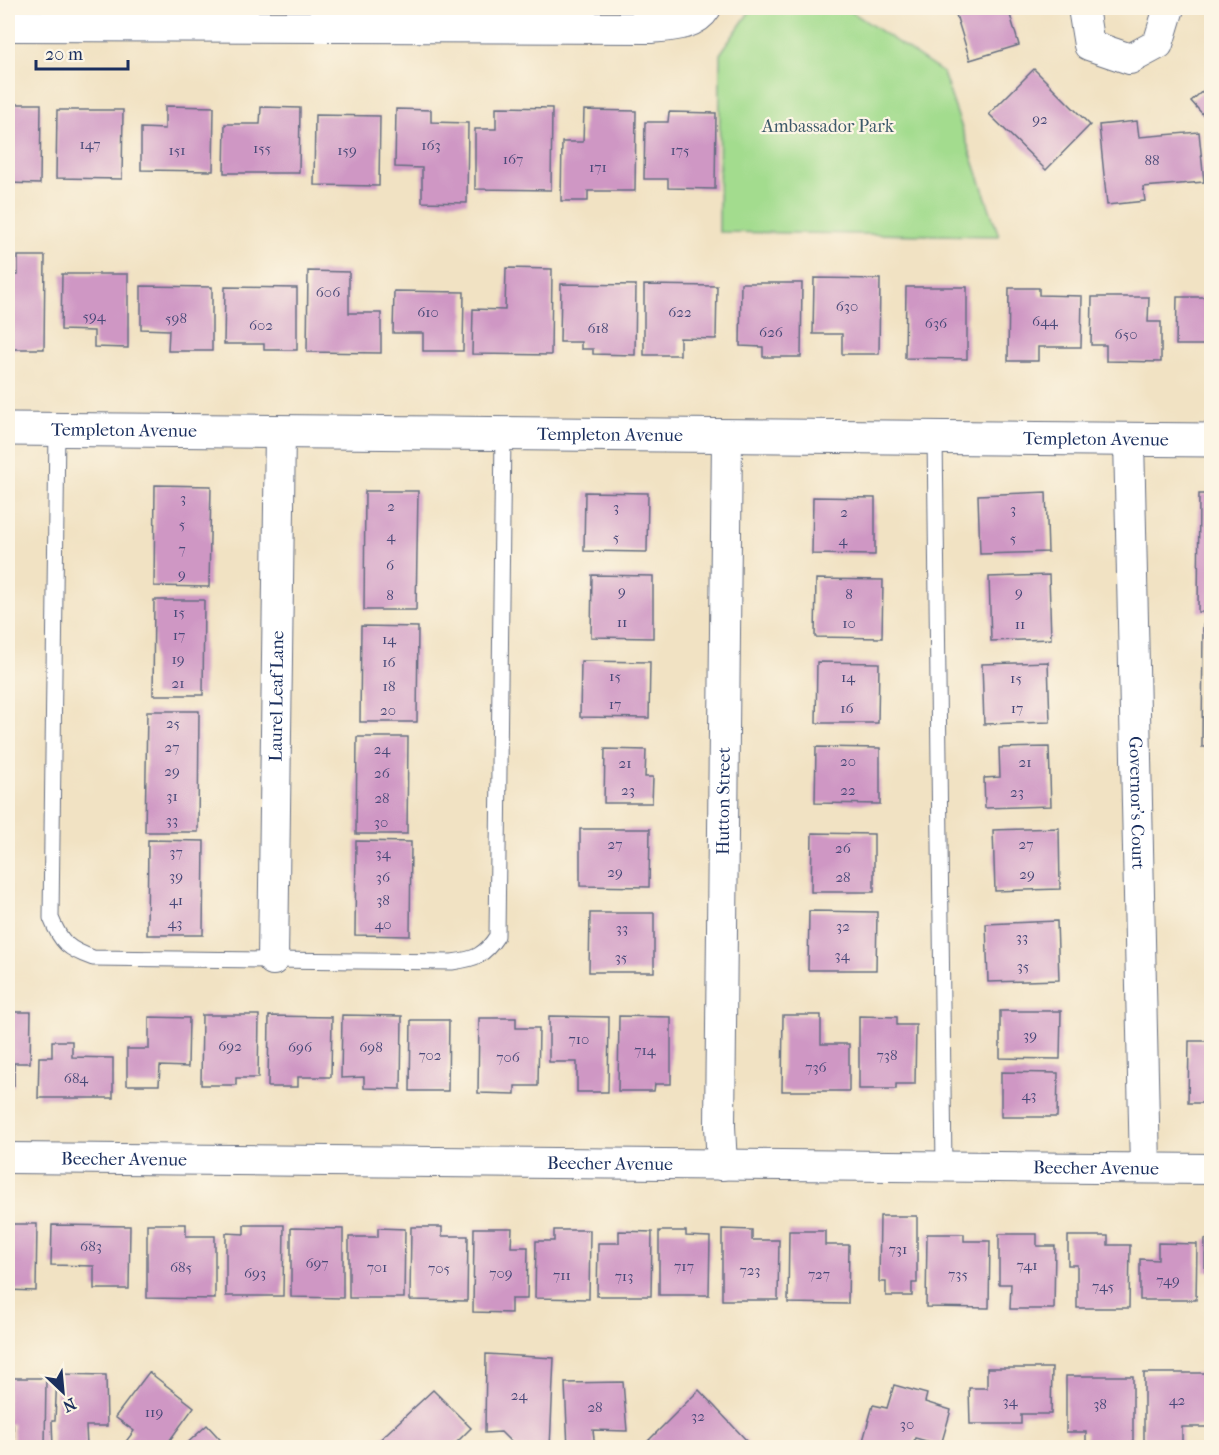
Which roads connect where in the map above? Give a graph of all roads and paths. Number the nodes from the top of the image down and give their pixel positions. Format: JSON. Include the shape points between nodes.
{"nodes":[{"id":1,"x":706,"y":8,"type":"edge"},
{"id":2,"x":1083,"y":8,"type":"edge"},
{"id":3,"x":1169,"y":8,"type":"edge"},
{"id":4,"x":8,"y":26,"type":"edge"},
{"id":5,"x":8,"y":429,"type":"edge"},
{"id":6,"x":57,"y":429,"type":"junction"},
{"id":7,"x":280,"y":431,"type":"junction"},
{"id":8,"x":502,"y":433,"type":"junction"},
{"id":9,"x":727,"y":436,"type":"junction"},
{"id":10,"x":935,"y":437,"type":"junction"},
{"id":11,"x":1129,"y":440,"type":"junction"},
{"id":12,"x":1212,"y":440,"type":"edge"},
{"id":13,"x":273,"y":960,"type":"junction"},
{"id":14,"x":8,"y":1158,"type":"edge"},
{"id":15,"x":722,"y":1164,"type":"junction"},
{"id":16,"x":944,"y":1167,"type":"junction"},
{"id":17,"x":1145,"y":1168,"type":"junction"},
{"id":18,"x":1212,"y":1169,"type":"edge"}],
"edges":[{"from":1,"to":4,"type":"street","via":[[684,24],[651,28]]},
{"from":2,"to":3,"type":"street","via":[[1089,45],[1130,59],[1158,44]]},
{"from":5,"to":6,"type":"street","name":"Templeton Avenue"},
{"from":6,"to":7,"type":"street","name":"Templeton Avenue"},
{"from":6,"to":13,"type":"lane","via":[[51,918],[63,943],[93,958]]},
{"from":7,"to":8,"type":"street","name":"Templeton Avenue"},
{"from":7,"to":13,"type":"street","name":"Laurel Leaf Lane"},
{"from":8,"to":9,"type":"street","name":"Templeton Avenue"},
{"from":8,"to":13,"type":"lane","via":[[497,936],[488,951],[470,960],[452,962]]},
{"from":9,"to":10,"type":"street","name":"Templeton Avenue"},
{"from":9,"to":15,"type":"street","name":"Hutton Street"},
{"from":10,"to":11,"type":"street","name":"Templeton Avenue"},
{"from":10,"to":16,"type":"lane"},
{"from":11,"to":12,"type":"street","name":"Templeton Avenue"},
{"from":11,"to":17,"type":"street","name":"Governor's Court"},
{"from":14,"to":15,"type":"street","name":"Beecher Avenue"},
{"from":15,"to":16,"type":"street","name":"Beecher Avenue"},
{"from":16,"to":17,"type":"street","name":"Beecher Avenue"},
{"from":17,"to":18,"type":"street","name":"Beecher Avenue"}]}
